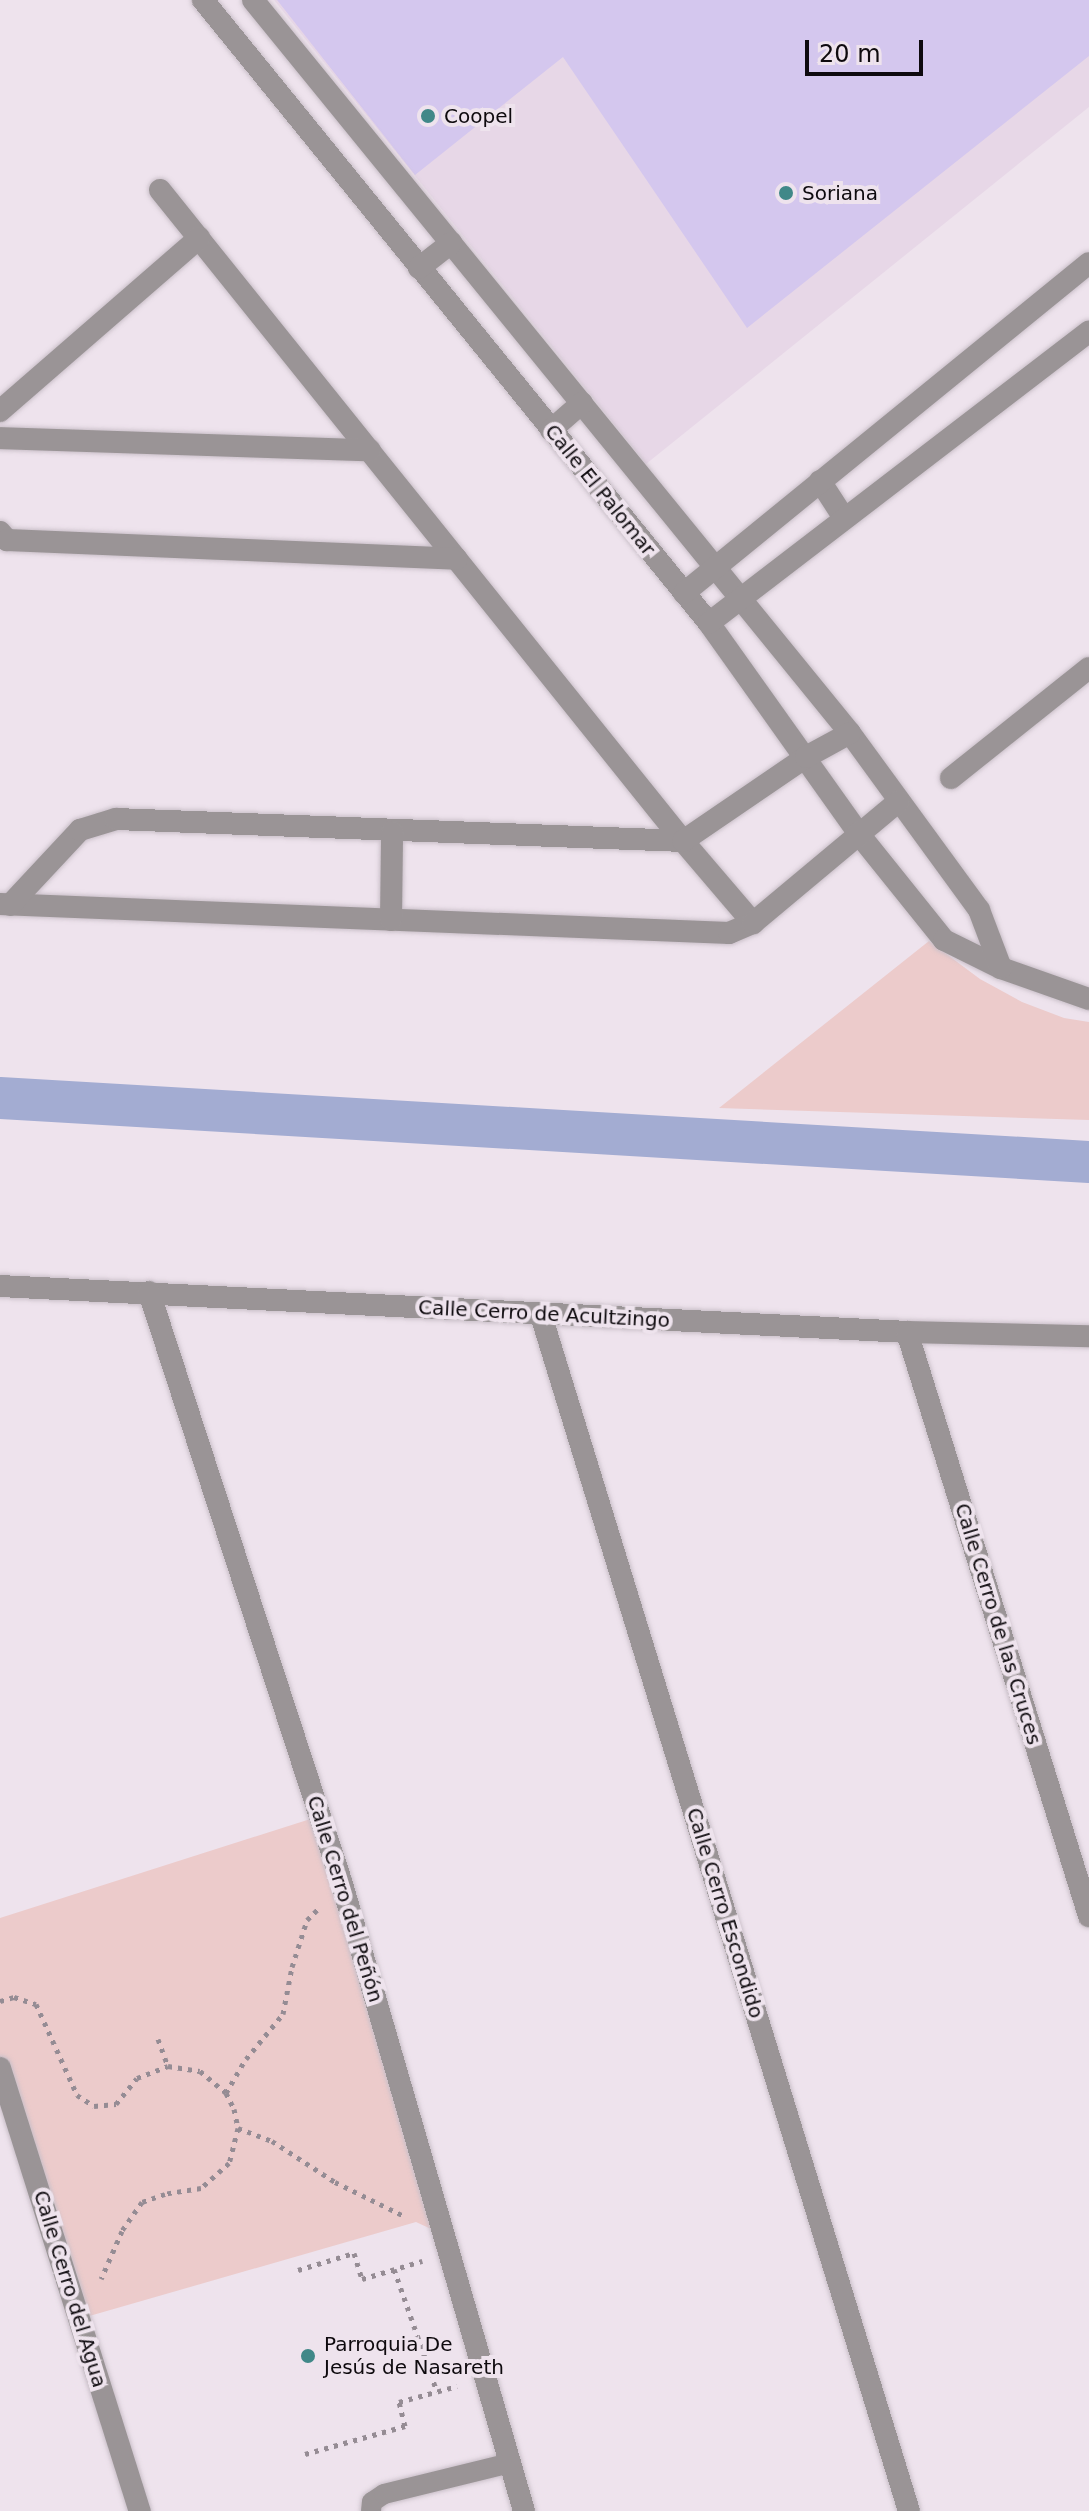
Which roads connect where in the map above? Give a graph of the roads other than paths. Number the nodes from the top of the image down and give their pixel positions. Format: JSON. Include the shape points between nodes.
{"nodes":[{"id":1,"x":203,"y":0,"type":"edge"},
{"id":2,"x":253,"y":0,"type":"edge"},
{"id":3,"x":160,"y":190,"type":"dead end"},
{"id":4,"x":199,"y":238,"type":"junction"},
{"id":5,"x":451,"y":243,"type":"junction"},
{"id":6,"x":1089,"y":263,"type":"edge"},
{"id":7,"x":419,"y":268,"type":"junction"},
{"id":8,"x":1089,"y":331,"type":"edge"},
{"id":9,"x":582,"y":403,"type":"junction"},
{"id":10,"x":0,"y":411,"type":"edge"},
{"id":11,"x":551,"y":430,"type":"junction"},
{"id":12,"x":0,"y":438,"type":"edge"},
{"id":13,"x":370,"y":450,"type":"junction"},
{"id":14,"x":820,"y":481,"type":"junction"},
{"id":15,"x":844,"y":518,"type":"junction"},
{"id":16,"x":2,"y":539,"type":"edge"},
{"id":17,"x":457,"y":559,"type":"junction"},
{"id":18,"x":716,"y":566,"type":"junction"},
{"id":19,"x":684,"y":593,"type":"junction"},
{"id":20,"x":741,"y":599,"type":"junction"},
{"id":21,"x":709,"y":623,"type":"junction"},
{"id":22,"x":1089,"y":668,"type":"edge"},
{"id":23,"x":850,"y":733,"type":"junction"},
{"id":24,"x":806,"y":757,"type":"junction"},
{"id":25,"x":951,"y":778,"type":"dead end"},
{"id":26,"x":899,"y":801,"type":"junction"},
{"id":27,"x":392,"y":832,"type":"junction"},
{"id":28,"x":858,"y":833,"type":"junction"},
{"id":29,"x":683,"y":841,"type":"junction"},
{"id":30,"x":5,"y":904,"type":"edge"},
{"id":31,"x":391,"y":920,"type":"junction"},
{"id":32,"x":753,"y":923,"type":"junction"},
{"id":33,"x":1001,"y":968,"type":"junction"},
{"id":34,"x":1089,"y":999,"type":"edge"},
{"id":35,"x":0,"y":1286,"type":"edge"},
{"id":36,"x":149,"y":1292,"type":"junction"},
{"id":37,"x":541,"y":1315,"type":"junction"},
{"id":38,"x":907,"y":1332,"type":"junction"},
{"id":39,"x":1089,"y":1336,"type":"edge"},
{"id":40,"x":1089,"y":1916,"type":"edge"},
{"id":41,"x":0,"y":2068,"type":"edge"},
{"id":42,"x":510,"y":2463,"type":"junction"},
{"id":43,"x":140,"y":2511,"type":"edge"},
{"id":44,"x":371,"y":2511,"type":"edge"},
{"id":45,"x":524,"y":2511,"type":"edge"},
{"id":46,"x":909,"y":2511,"type":"edge"}],
"edges":[{"from":1,"to":7,"type":"street","name":"Calle El Palomar"},
{"from":2,"to":5,"type":"street","name":"Calle El Palomar"},
{"from":3,"to":4,"type":"street"},
{"from":4,"to":10,"type":"street"},
{"from":4,"to":13,"type":"street"},
{"from":5,"to":7,"type":"street"},
{"from":5,"to":9,"type":"street","name":"Calle El Palomar"},
{"from":6,"to":14,"type":"street"},
{"from":7,"to":11,"type":"street","name":"Calle El Palomar"},
{"from":8,"to":15,"type":"street"},
{"from":9,"to":11,"type":"street"},
{"from":9,"to":18,"type":"street","name":"Calle El Palomar"},
{"from":11,"to":19,"type":"street","name":"Calle El Palomar"},
{"from":12,"to":13,"type":"street"},
{"from":13,"to":17,"type":"street"},
{"from":14,"to":15,"type":"street"},
{"from":14,"to":18,"type":"street"},
{"from":15,"to":20,"type":"street"},
{"from":16,"to":17,"type":"street"},
{"from":17,"to":29,"type":"street"},
{"from":18,"to":19,"type":"street"},
{"from":18,"to":20,"type":"street","name":"Calle El Palomar"},
{"from":19,"to":21,"type":"street","name":"Calle El Palomar"},
{"from":20,"to":21,"type":"street"},
{"from":20,"to":23,"type":"street","name":"Calle El Palomar"},
{"from":21,"to":24,"type":"street","name":"Calle El Palomar"},
{"from":22,"to":25,"type":"street"},
{"from":23,"to":24,"type":"street"},
{"from":23,"to":26,"type":"street","name":"Calle El Palomar"},
{"from":24,"to":28,"type":"street","name":"Calle El Palomar"},
{"from":24,"to":29,"type":"street"},
{"from":26,"to":28,"type":"street"},
{"from":26,"to":33,"type":"street","name":"Calle El Palomar","via":[[979,910]]},
{"from":27,"to":29,"type":"street"},
{"from":27,"to":30,"type":"street","via":[[116,819],[80,830]]},
{"from":27,"to":31,"type":"street"},
{"from":28,"to":32,"type":"street"},
{"from":28,"to":33,"type":"street","name":"Calle El Palomar","via":[[944,940]]},
{"from":29,"to":32,"type":"street"},
{"from":30,"to":31,"type":"street"},
{"from":31,"to":32,"type":"street","via":[[729,933]]},
{"from":33,"to":34,"type":"street","name":"Calle El Palomar"},
{"from":35,"to":36,"type":"street","name":"Calle Cerro de Acultzingo"},
{"from":36,"to":37,"type":"street","name":"Calle Cerro de Acultzingo"},
{"from":36,"to":42,"type":"street","name":"Calle Cerro del Peñón","via":[[342,1884]]},
{"from":37,"to":38,"type":"street","name":"Calle Cerro de Acultzingo"},
{"from":37,"to":46,"type":"street","name":"Calle Cerro Escondido"},
{"from":38,"to":39,"type":"street","name":"Calle Cerro de Acultzingo"},
{"from":38,"to":40,"type":"street","name":"Calle Cerro de las Cruces"},
{"from":41,"to":43,"type":"street","name":"Calle Cerro del Agua"},
{"from":42,"to":44,"type":"lane","via":[[384,2494],[372,2502]]},
{"from":42,"to":45,"type":"street","name":"Calle Cerro del Peñón"}]}
